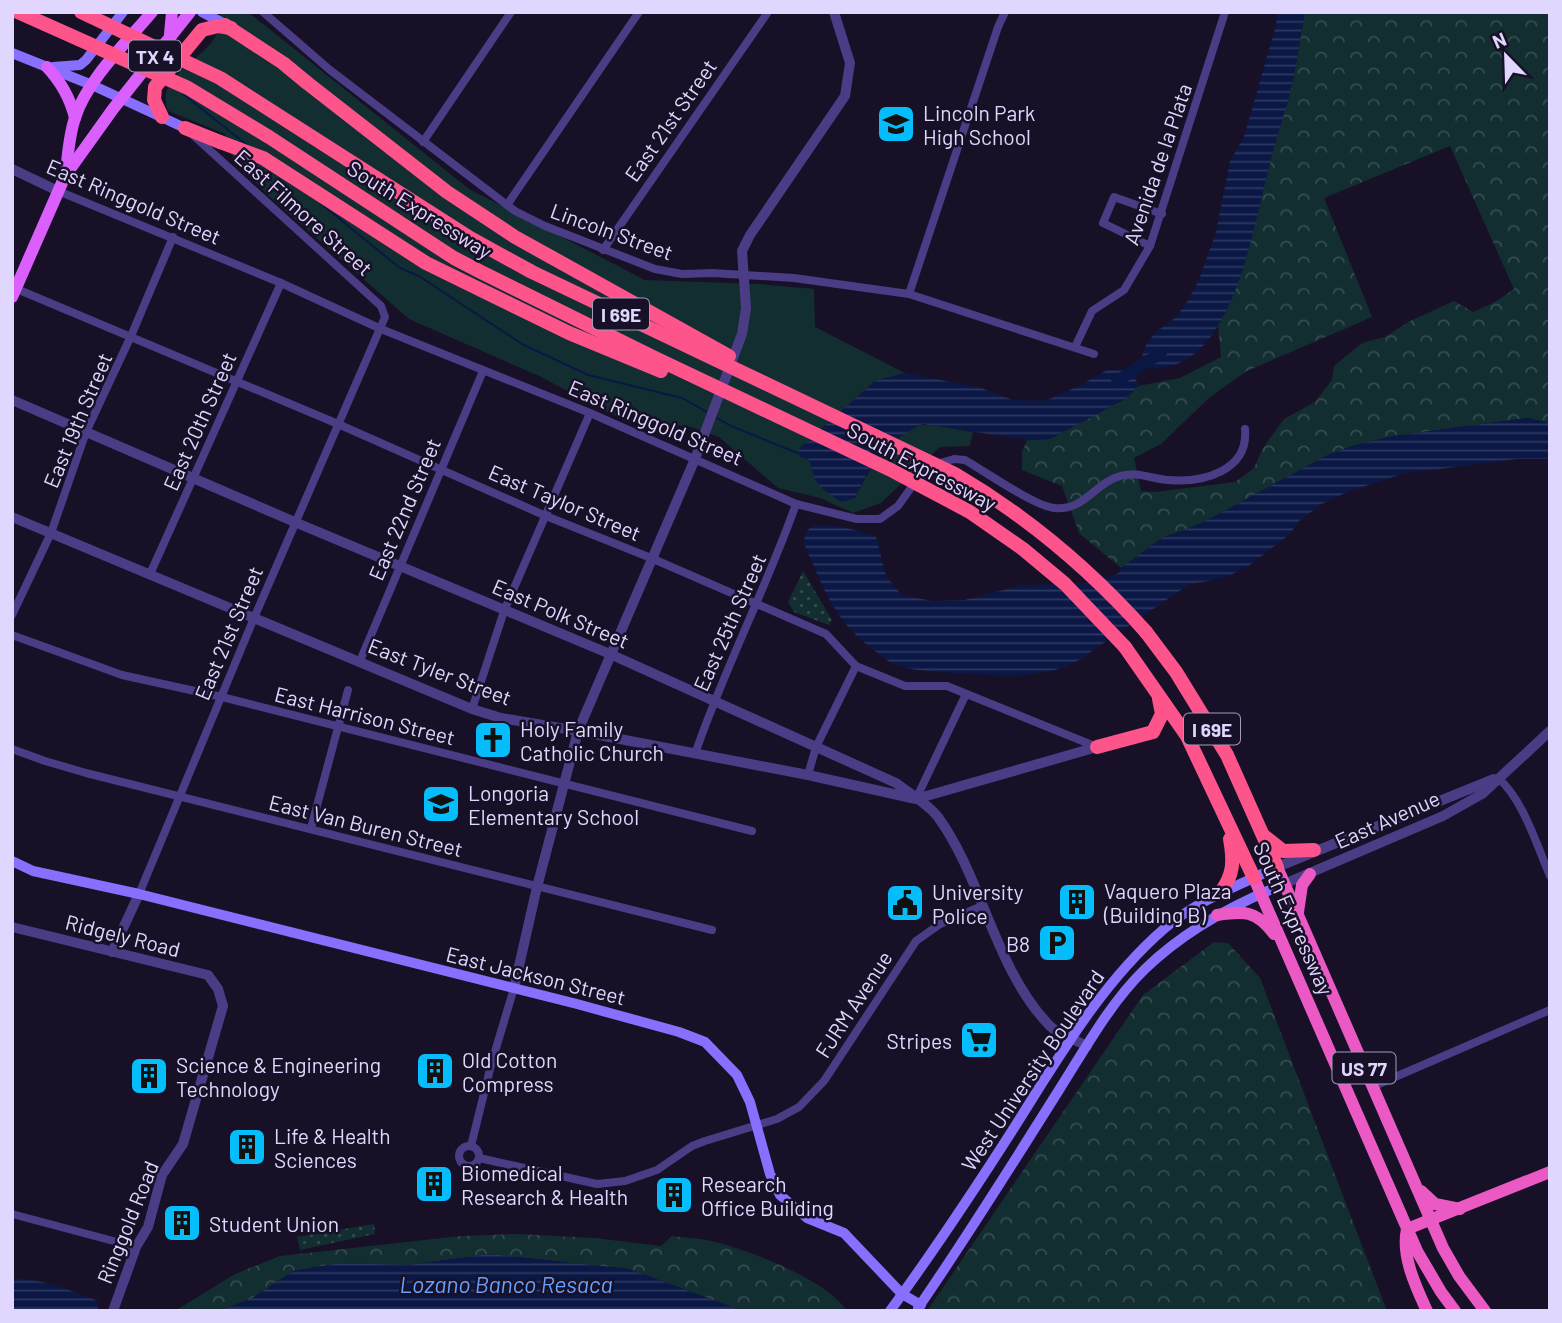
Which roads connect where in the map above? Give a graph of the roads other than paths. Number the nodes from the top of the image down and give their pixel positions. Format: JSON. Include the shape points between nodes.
{"nodes":[{"id":1,"x":18,"y":12,"type":"edge"},
{"id":2,"x":81,"y":12,"type":"edge"},
{"id":3,"x":123,"y":12,"type":"edge"},
{"id":4,"x":152,"y":12,"type":"edge"},
{"id":5,"x":172,"y":12,"type":"edge"},
{"id":6,"x":190,"y":12,"type":"edge"},
{"id":7,"x":202,"y":12,"type":"edge"},
{"id":8,"x":263,"y":12,"type":"edge"},
{"id":9,"x":511,"y":12,"type":"edge"},
{"id":10,"x":639,"y":12,"type":"edge"},
{"id":11,"x":768,"y":12,"type":"edge"},
{"id":12,"x":834,"y":12,"type":"edge"},
{"id":13,"x":1005,"y":12,"type":"edge"},
{"id":14,"x":1225,"y":12,"type":"edge"},
{"id":15,"x":223,"y":25,"type":"junction"},
{"id":16,"x":169,"y":38,"type":"junction"},
{"id":17,"x":12,"y":53,"type":"edge"},
{"id":18,"x":47,"y":67,"type":"junction"},
{"id":19,"x":92,"y":85,"type":"junction"},
{"id":20,"x":121,"y":99,"type":"junction"},
{"id":21,"x":162,"y":117,"type":"junction"},
{"id":22,"x":75,"y":118,"type":"junction"},
{"id":23,"x":185,"y":128,"type":"junction"},
{"id":24,"x":423,"y":142,"type":"junction"},
{"id":25,"x":12,"y":169,"type":"edge"},
{"id":26,"x":65,"y":176,"type":"junction"},
{"id":27,"x":58,"y":191,"type":"junction"},
{"id":28,"x":507,"y":205,"type":"junction"},
{"id":29,"x":1162,"y":214,"type":"junction"},
{"id":30,"x":173,"y":237,"type":"junction"},
{"id":31,"x":1150,"y":246,"type":"junction"},
{"id":32,"x":603,"y":250,"type":"junction"},
{"id":33,"x":743,"y":274,"type":"junction"},
{"id":34,"x":281,"y":283,"type":"junction"},
{"id":35,"x":14,"y":291,"type":"edge"},
{"id":36,"x":909,"y":294,"type":"junction"},
{"id":37,"x":381,"y":329,"type":"junction"},
{"id":38,"x":131,"y":336,"type":"junction"},
{"id":39,"x":1074,"y":347,"type":"junction"},
{"id":40,"x":1094,"y":354,"type":"dead end"},
{"id":41,"x":483,"y":371,"type":"junction"},
{"id":42,"x":236,"y":381,"type":"junction"},
{"id":43,"x":12,"y":400,"type":"edge"},
{"id":44,"x":809,"y":402,"type":"junction"},
{"id":45,"x":590,"y":413,"type":"junction"},
{"id":46,"x":338,"y":424,"type":"junction"},
{"id":47,"x":1245,"y":429,"type":"dead end"},
{"id":48,"x":86,"y":432,"type":"junction"},
{"id":49,"x":821,"y":436,"type":"junction"},
{"id":50,"x":695,"y":459,"type":"junction"},
{"id":51,"x":442,"y":468,"type":"junction"},
{"id":52,"x":192,"y":478,"type":"junction"},
{"id":53,"x":796,"y":504,"type":"junction"},
{"id":54,"x":546,"y":516,"type":"junction"},
{"id":55,"x":12,"y":517,"type":"edge"},
{"id":56,"x":297,"y":523,"type":"junction"},
{"id":57,"x":51,"y":533,"type":"junction"},
{"id":58,"x":651,"y":558,"type":"junction"},
{"id":59,"x":400,"y":566,"type":"junction"},
{"id":60,"x":150,"y":575,"type":"junction"},
{"id":61,"x":756,"y":603,"type":"junction"},
{"id":62,"x":504,"y":611,"type":"junction"},
{"id":63,"x":12,"y":615,"type":"edge"},
{"id":64,"x":254,"y":618,"type":"junction"},
{"id":65,"x":12,"y":635,"type":"edge"},
{"id":66,"x":610,"y":654,"type":"junction"},
{"id":67,"x":360,"y":662,"type":"junction"},
{"id":68,"x":856,"y":666,"type":"junction"},
{"id":69,"x":348,"y":690,"type":"dead end"},
{"id":70,"x":966,"y":694,"type":"junction"},
{"id":71,"x":1159,"y":694,"type":"junction"},
{"id":72,"x":222,"y":697,"type":"junction"},
{"id":73,"x":713,"y":700,"type":"junction"},
{"id":74,"x":472,"y":709,"type":"junction"},
{"id":75,"x":339,"y":728,"type":"junction"},
{"id":76,"x":578,"y":730,"type":"junction"},
{"id":77,"x":1550,"y":731,"type":"edge"},
{"id":78,"x":816,"y":747,"type":"junction"},
{"id":79,"x":1097,"y":747,"type":"junction"},
{"id":80,"x":12,"y":749,"type":"edge"},
{"id":81,"x":695,"y":754,"type":"junction"},
{"id":82,"x":808,"y":775,"type":"junction"},
{"id":83,"x":1498,"y":778,"type":"junction"},
{"id":84,"x":565,"y":783,"type":"junction"},
{"id":85,"x":180,"y":796,"type":"junction"},
{"id":86,"x":916,"y":799,"type":"junction"},
{"id":87,"x":1227,"y":820,"type":"junction"},
{"id":88,"x":312,"y":828,"type":"junction"},
{"id":89,"x":752,"y":831,"type":"dead end"},
{"id":90,"x":1263,"y":835,"type":"junction"},
{"id":91,"x":1314,"y":850,"type":"junction"},
{"id":92,"x":12,"y":861,"type":"edge"},
{"id":93,"x":1276,"y":867,"type":"junction"},
{"id":94,"x":1310,"y":874,"type":"junction"},
{"id":95,"x":1550,"y":876,"type":"edge"},
{"id":96,"x":1254,"y":878,"type":"junction"},
{"id":97,"x":1284,"y":884,"type":"junction"},
{"id":98,"x":537,"y":887,"type":"junction"},
{"id":99,"x":1220,"y":893,"type":"junction"},
{"id":100,"x":1260,"y":893,"type":"junction"},
{"id":101,"x":139,"y":894,"type":"junction"},
{"id":102,"x":982,"y":906,"type":"junction"},
{"id":103,"x":1217,"y":915,"type":"junction"},
{"id":104,"x":1298,"y":915,"type":"junction"},
{"id":105,"x":12,"y":927,"type":"edge"},
{"id":106,"x":712,"y":930,"type":"dead end"},
{"id":107,"x":112,"y":952,"type":"junction"},
{"id":108,"x":1287,"y":953,"type":"junction"},
{"id":109,"x":514,"y":988,"type":"junction"},
{"id":110,"x":218,"y":989,"type":"joint"},
{"id":111,"x":1550,"y":1010,"type":"edge"},
{"id":112,"x":1073,"y":1038,"type":"junction"},
{"id":113,"x":1087,"y":1046,"type":"junction"},
{"id":114,"x":1372,"y":1087,"type":"junction"},
{"id":115,"x":756,"y":1124,"type":"junction"},
{"id":116,"x":471,"y":1146,"type":"junction"},
{"id":117,"x":479,"y":1158,"type":"junction"},
{"id":118,"x":1550,"y":1172,"type":"edge"},
{"id":119,"x":1411,"y":1178,"type":"junction"},
{"id":120,"x":1460,"y":1209,"type":"junction"},
{"id":121,"x":12,"y":1214,"type":"edge"},
{"id":122,"x":1430,"y":1221,"type":"junction"},
{"id":123,"x":1407,"y":1229,"type":"junction"},
{"id":124,"x":136,"y":1247,"type":"junction"},
{"id":125,"x":902,"y":1294,"type":"junction"},
{"id":126,"x":919,"y":1308,"type":"edge"},
{"id":127,"x":113,"y":1311,"type":"edge"},
{"id":128,"x":890,"y":1311,"type":"edge"},
{"id":129,"x":1427,"y":1311,"type":"edge"},
{"id":130,"x":1455,"y":1311,"type":"edge"},
{"id":131,"x":1485,"y":1311,"type":"edge"}],
"edges":[{"from":1,"to":49,"type":"highway","name":"South Expressway","number":"I 69E","bridge":true,"via":[[188,88],[454,258]]},
{"from":2,"to":44,"type":"highway","name":"South Expressway","number":"I 69E","bridge":true,"via":[[220,78],[470,238],[532,272]]},
{"from":3,"to":18,"type":"main road","via":[[80,65]]},
{"from":4,"to":19,"type":"main road","number":"TX 4"},
{"from":5,"to":16,"type":"main road"},
{"from":6,"to":16,"type":"main road","number":"TX 4"},
{"from":7,"to":15,"type":"main road"},
{"from":8,"to":24,"type":"street","name":"Lincoln Street"},
{"from":9,"to":24,"type":"street"},
{"from":10,"to":28,"type":"street"},
{"from":11,"to":32,"type":"street","name":"East 21st Street"},
{"from":12,"to":33,"type":"street","via":[[850,63],[845,96],[750,235],[742,251]]},
{"from":13,"to":36,"type":"street"},
{"from":14,"to":29,"type":"street","name":"Avenida de la Plata"},
{"from":15,"to":21,"type":"highway","via":[[202,30],[155,87],[153,100]]},
{"from":15,"to":44,"type":"highway","bridge":true,"via":[[283,63],[365,131],[515,237]]},
{"from":16,"to":20,"type":"main road","number":"TX 4"},
{"from":17,"to":18,"type":"main road"},
{"from":18,"to":19,"type":"main road"},
{"from":18,"to":22,"type":"main road","via":[[64,89]]},
{"from":19,"to":20,"type":"main road"},
{"from":19,"to":22,"type":"main road","number":"TX 4"},
{"from":20,"to":21,"type":"main road"},
{"from":20,"to":26,"type":"main road","number":"TX 4"},
{"from":21,"to":23,"type":"main road"},
{"from":22,"to":26,"type":"main road","number":"TX 4"},
{"from":23,"to":37,"type":"street","name":"East Filmore Street","via":[[381,306]]},
{"from":23,"to":49,"type":"highway","bridge":true,"via":[[263,158],[426,263],[569,333]]},
{"from":24,"to":28,"type":"street","name":"Lincoln Street"},
{"from":25,"to":27,"type":"street","name":"East Ringgold Street"},
{"from":26,"to":27,"type":"main road","number":"TX 4"},
{"from":27,"to":30,"type":"street","name":"East Ringgold Street"},
{"from":27,"to":35,"type":"main road","number":"TX 4"},
{"from":28,"to":32,"type":"street","name":"Lincoln Street"},
{"from":29,"to":31,"type":"street","name":"Avenida de la Plata"},
{"from":29,"to":31,"type":"street","via":[[1114,197],[1103,223]]},
{"from":30,"to":34,"type":"street","name":"East Ringgold Street"},
{"from":30,"to":38,"type":"street","name":"East 19th Street"},
{"from":31,"to":39,"type":"street","name":"Avenida de la Plata","via":[[1124,290],[1092,312]]},
{"from":32,"to":33,"type":"street","name":"Lincoln Street","via":[[655,270]]},
{"from":33,"to":36,"type":"street","name":"Lincoln Street"},
{"from":33,"to":50,"type":"street","via":[[746,308],[742,334]]},
{"from":34,"to":37,"type":"street","name":"East Ringgold Street"},
{"from":34,"to":42,"type":"street","name":"East 20th Street"},
{"from":35,"to":38,"type":"street","name":"East Taylor Street"},
{"from":36,"to":39,"type":"street","name":"Lincoln Street"},
{"from":37,"to":41,"type":"street","name":"East Ringgold Street"},
{"from":37,"to":46,"type":"street","name":"East 21st Street"},
{"from":38,"to":42,"type":"street","name":"East Taylor Street"},
{"from":38,"to":48,"type":"street","name":"East 19th Street"},
{"from":39,"to":40,"type":"street","name":"Lincoln Street"},
{"from":41,"to":45,"type":"street","name":"East Ringgold Street"},
{"from":41,"to":51,"type":"street","name":"East 22nd Street"},
{"from":42,"to":46,"type":"street","name":"East Taylor Street"},
{"from":42,"to":52,"type":"street","name":"East 20th Street"},
{"from":43,"to":48,"type":"street","name":"East Polk Street"},
{"from":44,"to":90,"type":"highway","name":"South Expressway","number":"I 69E","bridge":true,"via":[[955,474],[1014,510],[1085,568],[1146,632],[1176,672],[1227,755]]},
{"from":45,"to":50,"type":"street","name":"East Ringgold Street"},
{"from":45,"to":54,"type":"street"},
{"from":46,"to":51,"type":"street","name":"East Taylor Street"},
{"from":46,"to":56,"type":"street","name":"East 21st Street"},
{"from":47,"to":53,"type":"street","name":"East Ringgold Street","via":[[1241,456],[1219,473],[1192,480],[1126,474],[1066,508],[1037,503],[965,460],[954,459],[923,471],[898,506],[880,519],[857,519]]},
{"from":48,"to":52,"type":"street","name":"East Polk Street"},
{"from":48,"to":57,"type":"street","name":"East 19th Street"},
{"from":49,"to":71,"type":"highway","name":"South Expressway","number":"I 69E","bridge":true,"via":[[920,484],[999,532],[1065,584],[1125,647]]},
{"from":50,"to":53,"type":"street","name":"East Ringgold Street"},
{"from":50,"to":58,"type":"street"},
{"from":51,"to":54,"type":"street","name":"East Taylor Street"},
{"from":51,"to":59,"type":"street","name":"East 22nd Street"},
{"from":52,"to":56,"type":"street","name":"East Polk Street"},
{"from":52,"to":60,"type":"street","name":"East 20th Street"},
{"from":53,"to":61,"type":"street","name":"East 25th Street"},
{"from":54,"to":58,"type":"street","name":"East Taylor Street"},
{"from":54,"to":62,"type":"street"},
{"from":55,"to":57,"type":"street","name":"East Tyler Street"},
{"from":56,"to":59,"type":"street","name":"East Polk Street"},
{"from":56,"to":64,"type":"street","name":"East 21st Street"},
{"from":57,"to":60,"type":"street","name":"East Tyler Street"},
{"from":57,"to":63,"type":"street","name":"East 19th Street"},
{"from":58,"to":61,"type":"street","name":"East Taylor Street"},
{"from":58,"to":66,"type":"street"},
{"from":59,"to":62,"type":"street","name":"East Polk Street"},
{"from":59,"to":67,"type":"street","name":"East 22nd Street"},
{"from":60,"to":64,"type":"street","name":"East Tyler Street"},
{"from":61,"to":68,"type":"street","name":"East Taylor Street","via":[[826,634]]},
{"from":61,"to":73,"type":"street","name":"East 25th Street"},
{"from":62,"to":66,"type":"street","name":"East Polk Street"},
{"from":62,"to":74,"type":"street"},
{"from":64,"to":67,"type":"street","name":"East Tyler Street"},
{"from":64,"to":72,"type":"street","name":"East 21st Street"},
{"from":65,"to":72,"type":"street","name":"East Harrison Street","via":[[122,675]]},
{"from":66,"to":73,"type":"street","name":"East Polk Street"},
{"from":66,"to":76,"type":"street"},
{"from":67,"to":74,"type":"street","name":"East Tyler Street"},
{"from":68,"to":70,"type":"street","name":"East Taylor Street","via":[[905,686],[947,686]]},
{"from":68,"to":78,"type":"street"},
{"from":69,"to":75,"type":"street"},
{"from":70,"to":79,"type":"street","name":"East Taylor Street"},
{"from":70,"to":86,"type":"street"},
{"from":71,"to":79,"type":"highway","via":[[1162,714],[1153,733]]},
{"from":71,"to":87,"type":"highway","name":"South Expressway","number":"I 69E","via":[[1187,737]]},
{"from":72,"to":75,"type":"street","name":"East Harrison Street"},
{"from":72,"to":85,"type":"street","name":"East 21st Street"},
{"from":73,"to":78,"type":"street","name":"East Polk Street"},
{"from":73,"to":81,"type":"street","name":"East 25th Street"},
{"from":74,"to":76,"type":"street","name":"East Tyler Street"},
{"from":75,"to":84,"type":"street","name":"East Harrison Street"},
{"from":75,"to":88,"type":"street"},
{"from":76,"to":81,"type":"street","name":"East Tyler Street"},
{"from":76,"to":84,"type":"street"},
{"from":77,"to":83,"type":"street","name":"East Avenue"},
{"from":78,"to":82,"type":"street"},
{"from":78,"to":86,"type":"street","name":"East Polk Street","via":[[896,783]]},
{"from":79,"to":86,"type":"street"},
{"from":80,"to":85,"type":"street","name":"East Van Buren Street"},
{"from":81,"to":82,"type":"street","name":"East Tyler Street"},
{"from":82,"to":86,"type":"street","name":"East Tyler Street"},
{"from":83,"to":91,"type":"street","name":"East Avenue"},
{"from":83,"to":94,"type":"street","name":"East Avenue","via":[[1482,794],[1443,816]]},
{"from":83,"to":95,"type":"street","via":[[1520,807]]},
{"from":84,"to":89,"type":"street","name":"East Harrison Street"},
{"from":84,"to":98,"type":"street"},
{"from":85,"to":88,"type":"street","name":"East Van Buren Street"},
{"from":85,"to":101,"type":"street","name":"East 21st Street"},
{"from":86,"to":102,"type":"street","name":"East Polk Street","via":[[936,815],[960,854]]},
{"from":87,"to":96,"type":"highway","name":"South Expressway","number":"I 69E"},
{"from":87,"to":99,"type":"highway","via":[[1234,861]]},
{"from":88,"to":98,"type":"street","name":"East Van Buren Street"},
{"from":90,"to":91,"type":"highway","via":[[1283,851]]},
{"from":90,"to":93,"type":"highway","name":"South Expressway","number":"I 69E"},
{"from":91,"to":93,"type":"street","name":"East Avenue"},
{"from":92,"to":101,"type":"main road","name":"East Jackson Street","via":[[33,871]]},
{"from":93,"to":96,"type":"main road","name":"West University Boulevard"},
{"from":93,"to":97,"type":"highway","name":"South Expressway","number":"US 77"},
{"from":94,"to":97,"type":"street","name":"East Avenue"},
{"from":94,"to":104,"type":"highway","via":[[1302,885]]},
{"from":96,"to":99,"type":"main road","name":"West University Boulevard"},
{"from":96,"to":100,"type":"highway","name":"South Expressway","number":"US 77"},
{"from":97,"to":100,"type":"main road","name":"West University Boulevard"},
{"from":97,"to":104,"type":"highway","name":"South Expressway","number":"US 77"},
{"from":98,"to":106,"type":"street","name":"East Van Buren Street"},
{"from":98,"to":109,"type":"street"},
{"from":99,"to":112,"type":"main road","name":"West University Boulevard","via":[[1192,908],[1150,943],[1116,977]]},
{"from":100,"to":103,"type":"main road","name":"West University Boulevard"},
{"from":100,"to":108,"type":"highway","name":"South Expressway","number":"US 77"},
{"from":101,"to":107,"type":"street","name":"East 21st Street"},
{"from":101,"to":109,"type":"main road","name":"East Jackson Street"},
{"from":102,"to":112,"type":"street","name":"East Polk Street","via":[[1031,1003],[1052,1028]]},
{"from":102,"to":115,"type":"street","name":"FJRM Avenue","via":[[940,924],[916,941],[824,1081],[799,1107]]},
{"from":103,"to":108,"type":"highway","via":[[1254,915],[1272,930]]},
{"from":103,"to":113,"type":"main road","name":"West University Boulevard","via":[[1144,970]]},
{"from":104,"to":114,"type":"highway","name":"South Expressway","number":"US 77"},
{"from":105,"to":107,"type":"street","name":"Ridgely Road"},
{"from":107,"to":110,"type":"street","name":"Ridgely Road","via":[[208,975]]},
{"from":108,"to":123,"type":"highway","name":"South Expressway","number":"US 77"},
{"from":109,"to":115,"type":"main road","name":"East Jackson Street","via":[[705,1042],[737,1075]]},
{"from":109,"to":116,"type":"street"},
{"from":110,"to":124,"type":"street","name":"Ringgold Road","via":[[223,1006],[183,1144],[162,1175],[148,1227]]},
{"from":111,"to":114,"type":"street"},
{"from":112,"to":113,"type":"street","name":"East Polk Street"},
{"from":112,"to":125,"type":"main road","name":"West University Boulevard"},
{"from":113,"to":126,"type":"main road","name":"West University Boulevard"},
{"from":114,"to":119,"type":"highway","name":"South Expressway","number":"US 77"},
{"from":115,"to":117,"type":"street","name":"FJRM Avenue","via":[[692,1146],[657,1170],[625,1181],[587,1183]]},
{"from":115,"to":125,"type":"main road","name":"East Jackson Street","via":[[780,1195],[807,1218],[844,1233]]},
{"from":116,"to":117,"type":"street"},
{"from":116,"to":117,"type":"street","via":[[460,1151],[461,1163],[470,1167]]},
{"from":118,"to":120,"type":"highway"},
{"from":119,"to":120,"type":"highway","via":[[1435,1204]]},
{"from":119,"to":122,"type":"highway","name":"South Expressway","number":"US 77"},
{"from":120,"to":122,"type":"highway"},
{"from":121,"to":124,"type":"street"},
{"from":122,"to":123,"type":"highway"},
{"from":122,"to":131,"type":"highway","name":"South Expressway","number":"US 77","via":[[1459,1276]]},
{"from":123,"to":129,"type":"highway","via":[[1404,1243]]},
{"from":123,"to":130,"type":"highway","name":"South Expressway","number":"US 77"},
{"from":124,"to":127,"type":"street","name":"Ringgold Road"},
{"from":125,"to":126,"type":"main road","name":"East Jackson Street"},
{"from":125,"to":128,"type":"main road","name":"West University Boulevard"}]}
